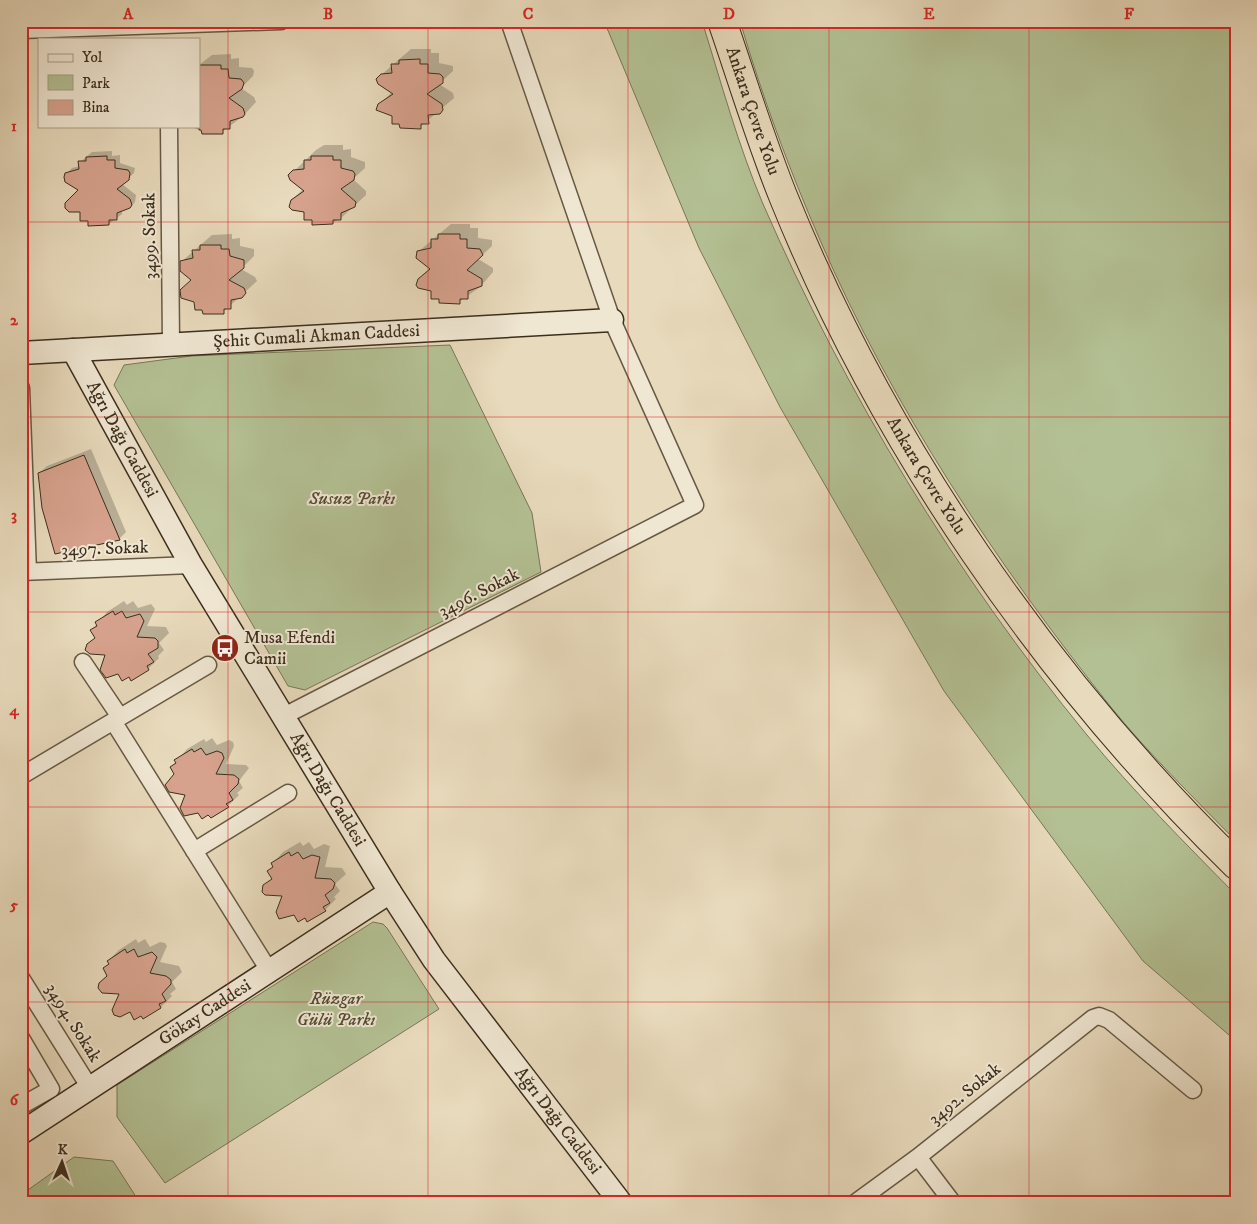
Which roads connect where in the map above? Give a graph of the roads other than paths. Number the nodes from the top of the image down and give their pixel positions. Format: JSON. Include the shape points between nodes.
{"nodes":[{"id":1,"x":281,"y":21,"type":"edge"},
{"id":2,"x":509,"y":21,"type":"edge"},
{"id":3,"x":722,"y":21,"type":"edge"},
{"id":4,"x":168,"y":28,"type":"edge"},
{"id":5,"x":21,"y":30,"type":"edge"},
{"id":6,"x":168,"y":128,"type":"edge"},
{"id":7,"x":612,"y":320,"type":"junction"},
{"id":8,"x":171,"y":345,"type":"junction"},
{"id":9,"x":73,"y":350,"type":"junction"},
{"id":10,"x":21,"y":353,"type":"edge"},
{"id":11,"x":21,"y":388,"type":"edge"},
{"id":12,"x":190,"y":565,"type":"junction"},
{"id":13,"x":24,"y":572,"type":"edge"},
{"id":14,"x":83,"y":662,"type":"dead end"},
{"id":15,"x":208,"y":664,"type":"dead end"},
{"id":16,"x":282,"y":718,"type":"junction"},
{"id":17,"x":117,"y":719,"type":"junction"},
{"id":18,"x":21,"y":776,"type":"edge"},
{"id":19,"x":288,"y":794,"type":"dead end"},
{"id":20,"x":194,"y":851,"type":"junction"},
{"id":21,"x":1236,"y":865,"type":"edge"},
{"id":22,"x":390,"y":892,"type":"junction"},
{"id":23,"x":270,"y":972,"type":"junction"},
{"id":24,"x":21,"y":978,"type":"edge"},
{"id":25,"x":21,"y":1038,"type":"edge"},
{"id":26,"x":90,"y":1088,"type":"junction"},
{"id":27,"x":1193,"y":1090,"type":"dead end"},
{"id":28,"x":21,"y":1106,"type":"edge"},
{"id":29,"x":21,"y":1133,"type":"edge"},
{"id":30,"x":918,"y":1157,"type":"junction"},
{"id":31,"x":621,"y":1203,"type":"edge"},
{"id":32,"x":855,"y":1203,"type":"edge"},
{"id":33,"x":953,"y":1203,"type":"edge"}],
"edges":[{"from":1,"to":4,"type":"street"},
{"from":2,"to":7,"type":"street"},
{"from":3,"to":21,"type":"highway","name":"Ankara Çevre Yolu","via":[[783,195],[809,257],[881,398],[927,478],[978,558],[1100,720]]},
{"from":4,"to":5,"type":"street"},
{"from":6,"to":8,"type":"street","name":"3499. Sokak"},
{"from":7,"to":8,"type":"main road","name":"Şehit Cumali Akman Caddesi"},
{"from":7,"to":16,"type":"street","name":"3496. Sokak","via":[[695,505]]},
{"from":8,"to":9,"type":"main road","name":"Şehit Cumali Akman Caddesi"},
{"from":9,"to":10,"type":"main road","name":"Şehit Cumali Akman Caddesi"},
{"from":9,"to":12,"type":"main road","name":"Ağrı Dağı Caddesi"},
{"from":11,"to":13,"type":"street"},
{"from":12,"to":13,"type":"street","name":"3497. Sokak"},
{"from":12,"to":16,"type":"main road","name":"Ağrı Dağı Caddesi"},
{"from":14,"to":17,"type":"street"},
{"from":15,"to":17,"type":"street"},
{"from":16,"to":22,"type":"main road","name":"Ağrı Dağı Caddesi"},
{"from":17,"to":18,"type":"street"},
{"from":17,"to":20,"type":"street"},
{"from":19,"to":20,"type":"street"},
{"from":20,"to":23,"type":"street"},
{"from":22,"to":23,"type":"main road","name":"Gökay Caddesi"},
{"from":22,"to":31,"type":"main road","name":"Ağrı Dağı Caddesi","via":[[434,960]]},
{"from":23,"to":26,"type":"main road","name":"Gökay Caddesi"},
{"from":24,"to":26,"type":"street","name":"3494. Sokak"},
{"from":25,"to":28,"type":"street","via":[[51,1089]]},
{"from":26,"to":29,"type":"main road","name":"Gökay Caddesi"},
{"from":27,"to":30,"type":"street","name":"3492. Sokak","via":[[1110,1020],[1099,1016]]},
{"from":30,"to":32,"type":"street","name":"3492. Sokak"},
{"from":30,"to":33,"type":"street"}]}
